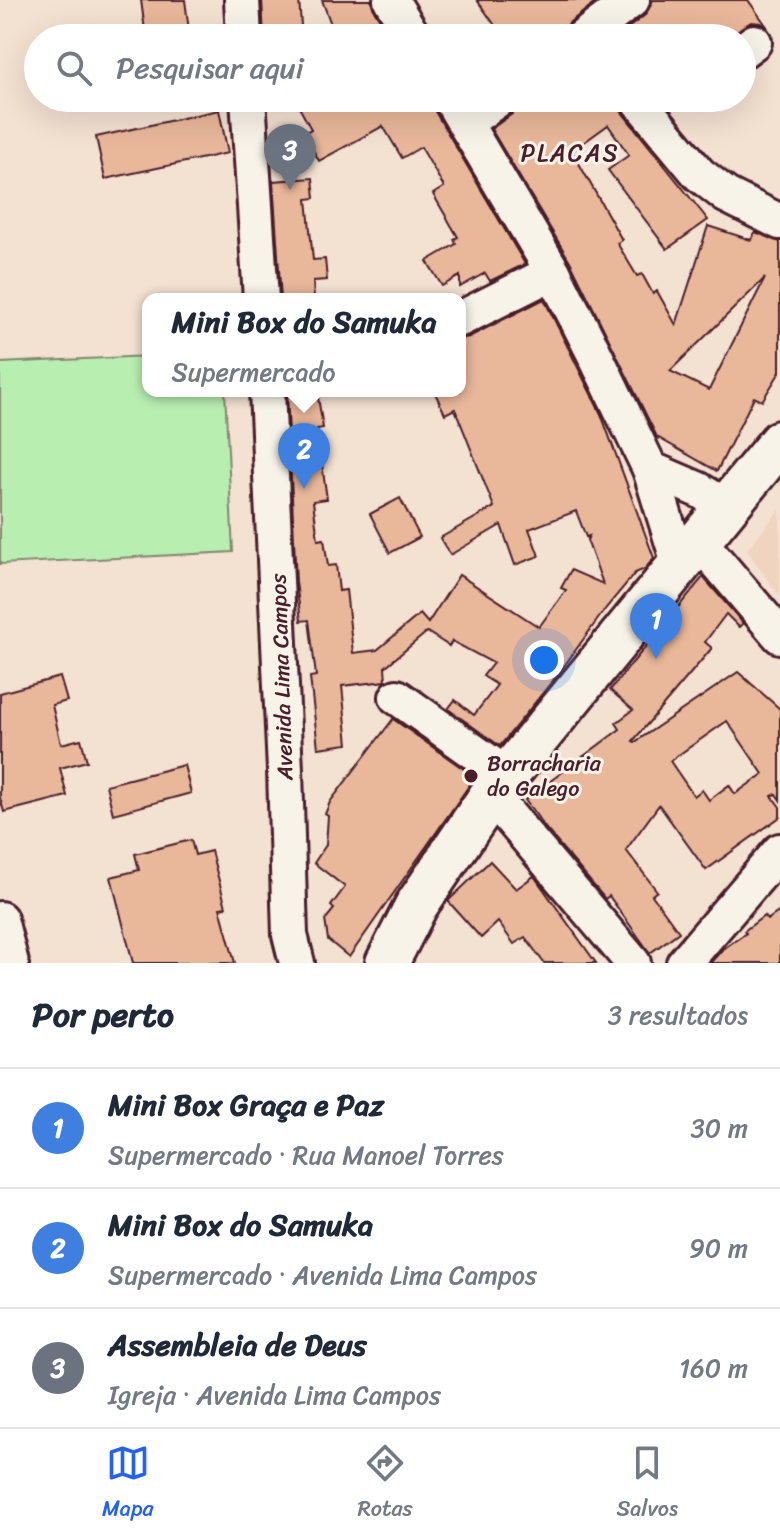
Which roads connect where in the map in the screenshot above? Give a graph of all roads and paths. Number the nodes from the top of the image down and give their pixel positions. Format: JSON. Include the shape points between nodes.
{"nodes":[{"id":1,"x":242,"y":0,"type":"edge"},
{"id":2,"x":391,"y":0,"type":"edge"},
{"id":3,"x":632,"y":0,"type":"edge"},
{"id":4,"x":243,"y":24,"type":"edge"},
{"id":5,"x":406,"y":24,"type":"edge"},
{"id":6,"x":603,"y":24,"type":"edge"},
{"id":7,"x":249,"y":112,"type":"edge"},
{"id":8,"x":459,"y":112,"type":"edge"},
{"id":9,"x":658,"y":112,"type":"edge"},
{"id":10,"x":780,"y":222,"type":"edge"},
{"id":11,"x":553,"y":272,"type":"junction"},
{"id":12,"x":261,"y":293,"type":"edge"},
{"id":13,"x":466,"y":316,"type":"edge"},
{"id":14,"x":267,"y":397,"type":"edge"},
{"id":15,"x":780,"y":442,"type":"edge"},
{"id":16,"x":650,"y":469,"type":"junction"},
{"id":17,"x":727,"y":507,"type":"junction"},
{"id":18,"x":689,"y":553,"type":"junction"},
{"id":19,"x":780,"y":636,"type":"edge"},
{"id":20,"x":397,"y":697,"type":"dead end"},
{"id":21,"x":499,"y":785,"type":"junction"},
{"id":22,"x":780,"y":851,"type":"edge"},
{"id":23,"x":0,"y":919,"type":"edge"},
{"id":24,"x":11,"y":963,"type":"edge"},
{"id":25,"x":297,"y":963,"type":"edge"},
{"id":26,"x":387,"y":963,"type":"edge"},
{"id":27,"x":633,"y":963,"type":"edge"},
{"id":28,"x":684,"y":963,"type":"edge"}],
"edges":[{"from":1,"to":4,"type":"street"},
{"from":2,"to":5,"type":"street"},
{"from":3,"to":6,"type":"street"},
{"from":7,"to":12,"type":"street"},
{"from":8,"to":11,"type":"street"},
{"from":9,"to":10,"type":"street","via":[[699,174],[726,195]]},
{"from":11,"to":13,"type":"street"},
{"from":11,"to":16,"type":"street"},
{"from":14,"to":25,"type":"street","name":"Avenida Lima Campos","via":[[290,935]]},
{"from":15,"to":17,"type":"main road"},
{"from":16,"to":17,"type":"street"},
{"from":16,"to":18,"type":"street"},
{"from":17,"to":18,"type":"main road"},
{"from":18,"to":19,"type":"street"},
{"from":18,"to":21,"type":"main road"},
{"from":20,"to":21,"type":"street"},
{"from":21,"to":26,"type":"main road","via":[[416,906]]},
{"from":21,"to":27,"type":"street"},
{"from":22,"to":28,"type":"street"},
{"from":23,"to":24,"type":"street"}]}
